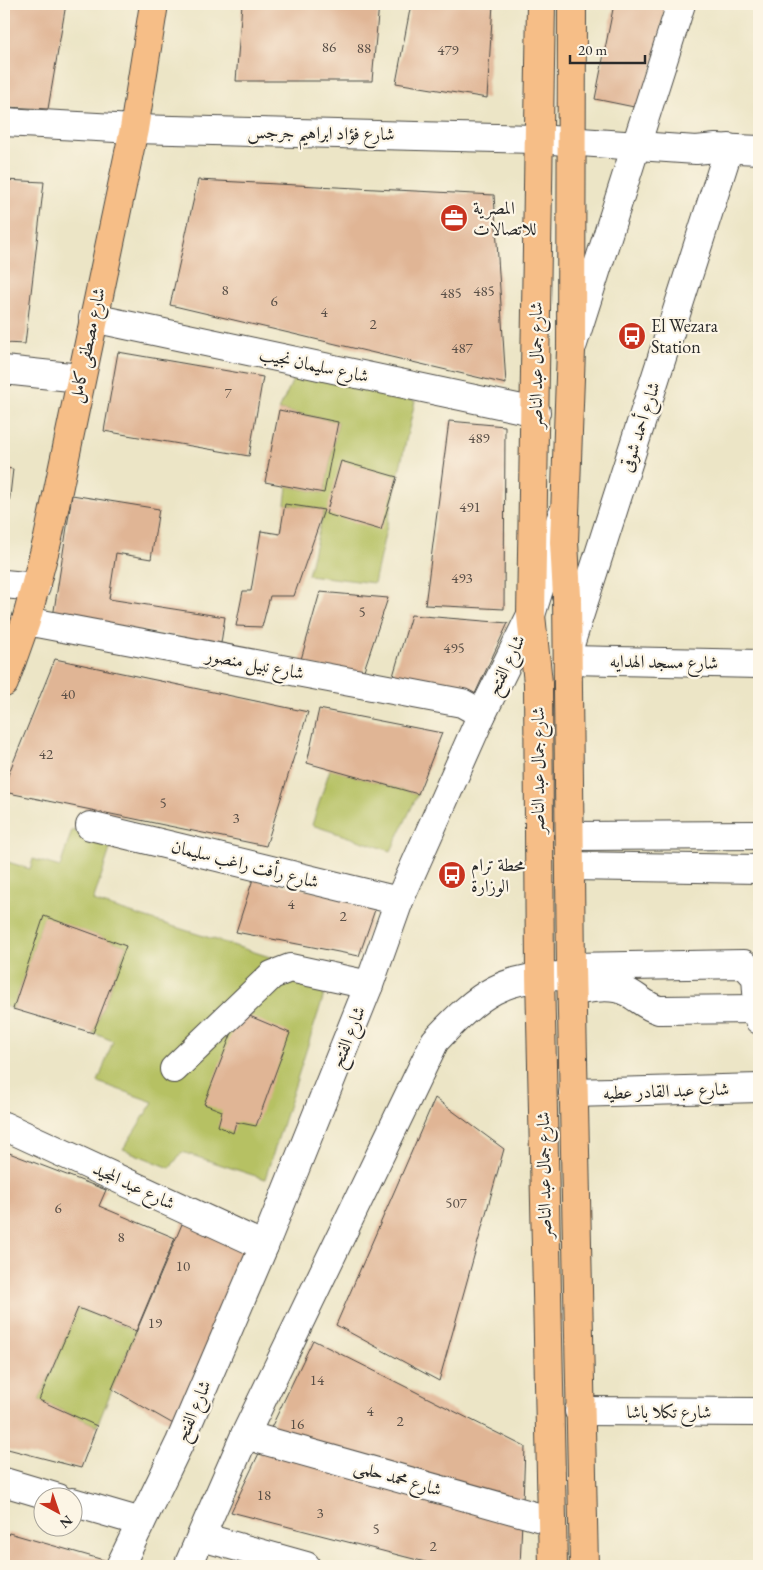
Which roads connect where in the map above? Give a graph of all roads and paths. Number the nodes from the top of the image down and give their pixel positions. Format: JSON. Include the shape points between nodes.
{"nodes":[{"id":1,"x":154,"y":4,"type":"edge"},
{"id":2,"x":541,"y":4,"type":"edge"},
{"id":3,"x":572,"y":4,"type":"edge"},
{"id":4,"x":681,"y":4,"type":"edge"},
{"id":5,"x":4,"y":122,"type":"edge"},
{"id":6,"x":134,"y":128,"type":"junction"},
{"id":7,"x":537,"y":139,"type":"junction"},
{"id":8,"x":572,"y":141,"type":"junction"},
{"id":9,"x":638,"y":144,"type":"junction"},
{"id":10,"x":729,"y":148,"type":"junction"},
{"id":11,"x":759,"y":150,"type":"edge"},
{"id":12,"x":93,"y":318,"type":"junction"},
{"id":13,"x":571,"y":350,"type":"junction"},
{"id":14,"x":4,"y":370,"type":"edge"},
{"id":15,"x":80,"y":378,"type":"junction"},
{"id":16,"x":536,"y":412,"type":"junction"},
{"id":17,"x":566,"y":505,"type":"junction"},
{"id":18,"x":4,"y":584,"type":"edge"},
{"id":19,"x":36,"y":587,"type":"junction"},
{"id":20,"x":531,"y":615,"type":"junction"},
{"id":21,"x":26,"y":621,"type":"junction"},
{"id":22,"x":569,"y":654,"type":"junction"},
{"id":23,"x":759,"y":664,"type":"edge"},
{"id":24,"x":4,"y":683,"type":"edge"},
{"id":25,"x":482,"y":714,"type":"junction"},
{"id":26,"x":90,"y":826,"type":"dead end"},
{"id":27,"x":759,"y":835,"type":"edge"},
{"id":28,"x":570,"y":836,"type":"junction"},
{"id":29,"x":570,"y":866,"type":"junction"},
{"id":30,"x":759,"y":869,"type":"edge"},
{"id":31,"x":399,"y":901,"type":"junction"},
{"id":32,"x":540,"y":976,"type":"junction"},
{"id":33,"x":571,"y":978,"type":"junction"},
{"id":34,"x":368,"y":985,"type":"junction"},
{"id":35,"x":758,"y":1015,"type":"edge"},
{"id":36,"x":174,"y":1069,"type":"dead end"},
{"id":37,"x":759,"y":1088,"type":"edge"},
{"id":38,"x":573,"y":1093,"type":"junction"},
{"id":39,"x":4,"y":1126,"type":"edge"},
{"id":40,"x":264,"y":1246,"type":"junction"},
{"id":41,"x":579,"y":1411,"type":"junction"},
{"id":42,"x":759,"y":1412,"type":"edge"},
{"id":43,"x":245,"y":1435,"type":"junction"},
{"id":44,"x":4,"y":1482,"type":"edge"},
{"id":45,"x":32,"y":1490,"type":"edge"},
{"id":46,"x":82,"y":1505,"type":"edge"},
{"id":47,"x":552,"y":1521,"type":"junction"},
{"id":48,"x":142,"y":1522,"type":"junction"},
{"id":49,"x":202,"y":1537,"type":"junction"},
{"id":50,"x":120,"y":1566,"type":"edge"},
{"id":51,"x":188,"y":1566,"type":"edge"},
{"id":52,"x":306,"y":1566,"type":"edge"},
{"id":53,"x":553,"y":1566,"type":"edge"},
{"id":54,"x":584,"y":1566,"type":"edge"}],
"edges":[{"from":1,"to":6,"type":"main road","name":"شارع مصطفى كامل"},
{"from":2,"to":7,"type":"main road","name":"شارع جمال عبد الناصر"},
{"from":3,"to":8,"type":"main road","name":"شارع جمال عبد الناصر"},
{"from":4,"to":9,"type":"street"},
{"from":5,"to":6,"type":"street","name":"شارع فؤاد ابراهيم جرجس"},
{"from":6,"to":7,"type":"street","name":"شارع فؤاد ابراهيم جرجس"},
{"from":6,"to":12,"type":"main road","name":"شارع مصطفى كامل"},
{"from":7,"to":8,"type":"street","name":"شارع فؤاد ابراهيم جرجس"},
{"from":7,"to":16,"type":"main road","name":"شارع جمال عبد الناصر"},
{"from":8,"to":9,"type":"street","name":"شارع فؤاد ابراهيم جرجس"},
{"from":8,"to":13,"type":"main road","name":"شارع جمال عبد الناصر"},
{"from":9,"to":10,"type":"street","name":"شارع فؤاد ابراهيم جرجس","via":[[696,150]]},
{"from":9,"to":13,"type":"street"},
{"from":10,"to":11,"type":"street","name":"شارع فؤاد ابراهيم جرجس"},
{"from":10,"to":22,"type":"street","name":"شارع أحمد شوقى"},
{"from":12,"to":15,"type":"main road","name":"شارع مصطفى كامل"},
{"from":12,"to":16,"type":"street","name":"شارع سليمان نجيب"},
{"from":13,"to":17,"type":"main road","name":"شارع جمال عبد الناصر"},
{"from":14,"to":15,"type":"street"},
{"from":15,"to":19,"type":"main road","name":"شارع مصطفى كامل"},
{"from":16,"to":20,"type":"main road","name":"شارع جمال عبد الناصر"},
{"from":17,"to":20,"type":"street","name":"شارع الفتح"},
{"from":17,"to":22,"type":"main road","name":"شارع جمال عبد الناصر","via":[[564,542]]},
{"from":18,"to":19,"type":"street"},
{"from":19,"to":21,"type":"main road","name":"شارع مصطفى كامل"},
{"from":20,"to":25,"type":"street","name":"شارع الفتح"},
{"from":20,"to":32,"type":"main road","name":"شارع جمال عبد الناصر","via":[[538,683]]},
{"from":21,"to":24,"type":"main road","name":"شارع مصطفى كامل"},
{"from":21,"to":25,"type":"street","name":"شارع نبيل منصور","via":[[462,703]]},
{"from":22,"to":23,"type":"street","name":"شارع مسجد الهدايه"},
{"from":22,"to":28,"type":"main road","name":"شارع جمال عبد الناصر"},
{"from":25,"to":31,"type":"street","name":"شارع الفتح"},
{"from":26,"to":31,"type":"street","name":"شارع رأفت راغب سليمان"},
{"from":27,"to":28,"type":"street"},
{"from":28,"to":29,"type":"main road","name":"شارع جمال عبد الناصر"},
{"from":29,"to":30,"type":"street"},
{"from":29,"to":33,"type":"main road","name":"شارع جمال عبد الناصر"},
{"from":31,"to":34,"type":"street","name":"شارع الفتح"},
{"from":32,"to":33,"type":"street"},
{"from":32,"to":43,"type":"street","via":[[516,980],[475,1002],[435,1042]]},
{"from":32,"to":47,"type":"main road","name":"شارع جمال عبد الناصر"},
{"from":33,"to":35,"type":"street","via":[[618,988],[658,1010]]},
{"from":33,"to":35,"type":"street","via":[[744,964],[756,977]]},
{"from":33,"to":38,"type":"main road","name":"شارع جمال عبد الناصر"},
{"from":34,"to":36,"type":"street","via":[[290,968],[280,970]]},
{"from":34,"to":40,"type":"street","name":"شارع الفتح"},
{"from":37,"to":38,"type":"street","name":"شارع عبد القادر عطيه"},
{"from":38,"to":41,"type":"main road","name":"شارع جمال عبد الناصر"},
{"from":39,"to":40,"type":"street","name":"شارع عبد المجيد"},
{"from":40,"to":48,"type":"street","name":"شارع الفتح"},
{"from":41,"to":42,"type":"street","name":"شارع تكلا باشا"},
{"from":41,"to":54,"type":"main road","name":"شارع جمال عبد الناصر"},
{"from":43,"to":47,"type":"street","name":"شارع محمد حلمى"},
{"from":43,"to":49,"type":"street"},
{"from":44,"to":45,"type":"street"},
{"from":46,"to":48,"type":"street"},
{"from":47,"to":53,"type":"main road","name":"شارع جمال عبد الناصر"},
{"from":48,"to":50,"type":"street","name":"شارع الفتح"},
{"from":49,"to":51,"type":"street"},
{"from":49,"to":52,"type":"street"}]}
